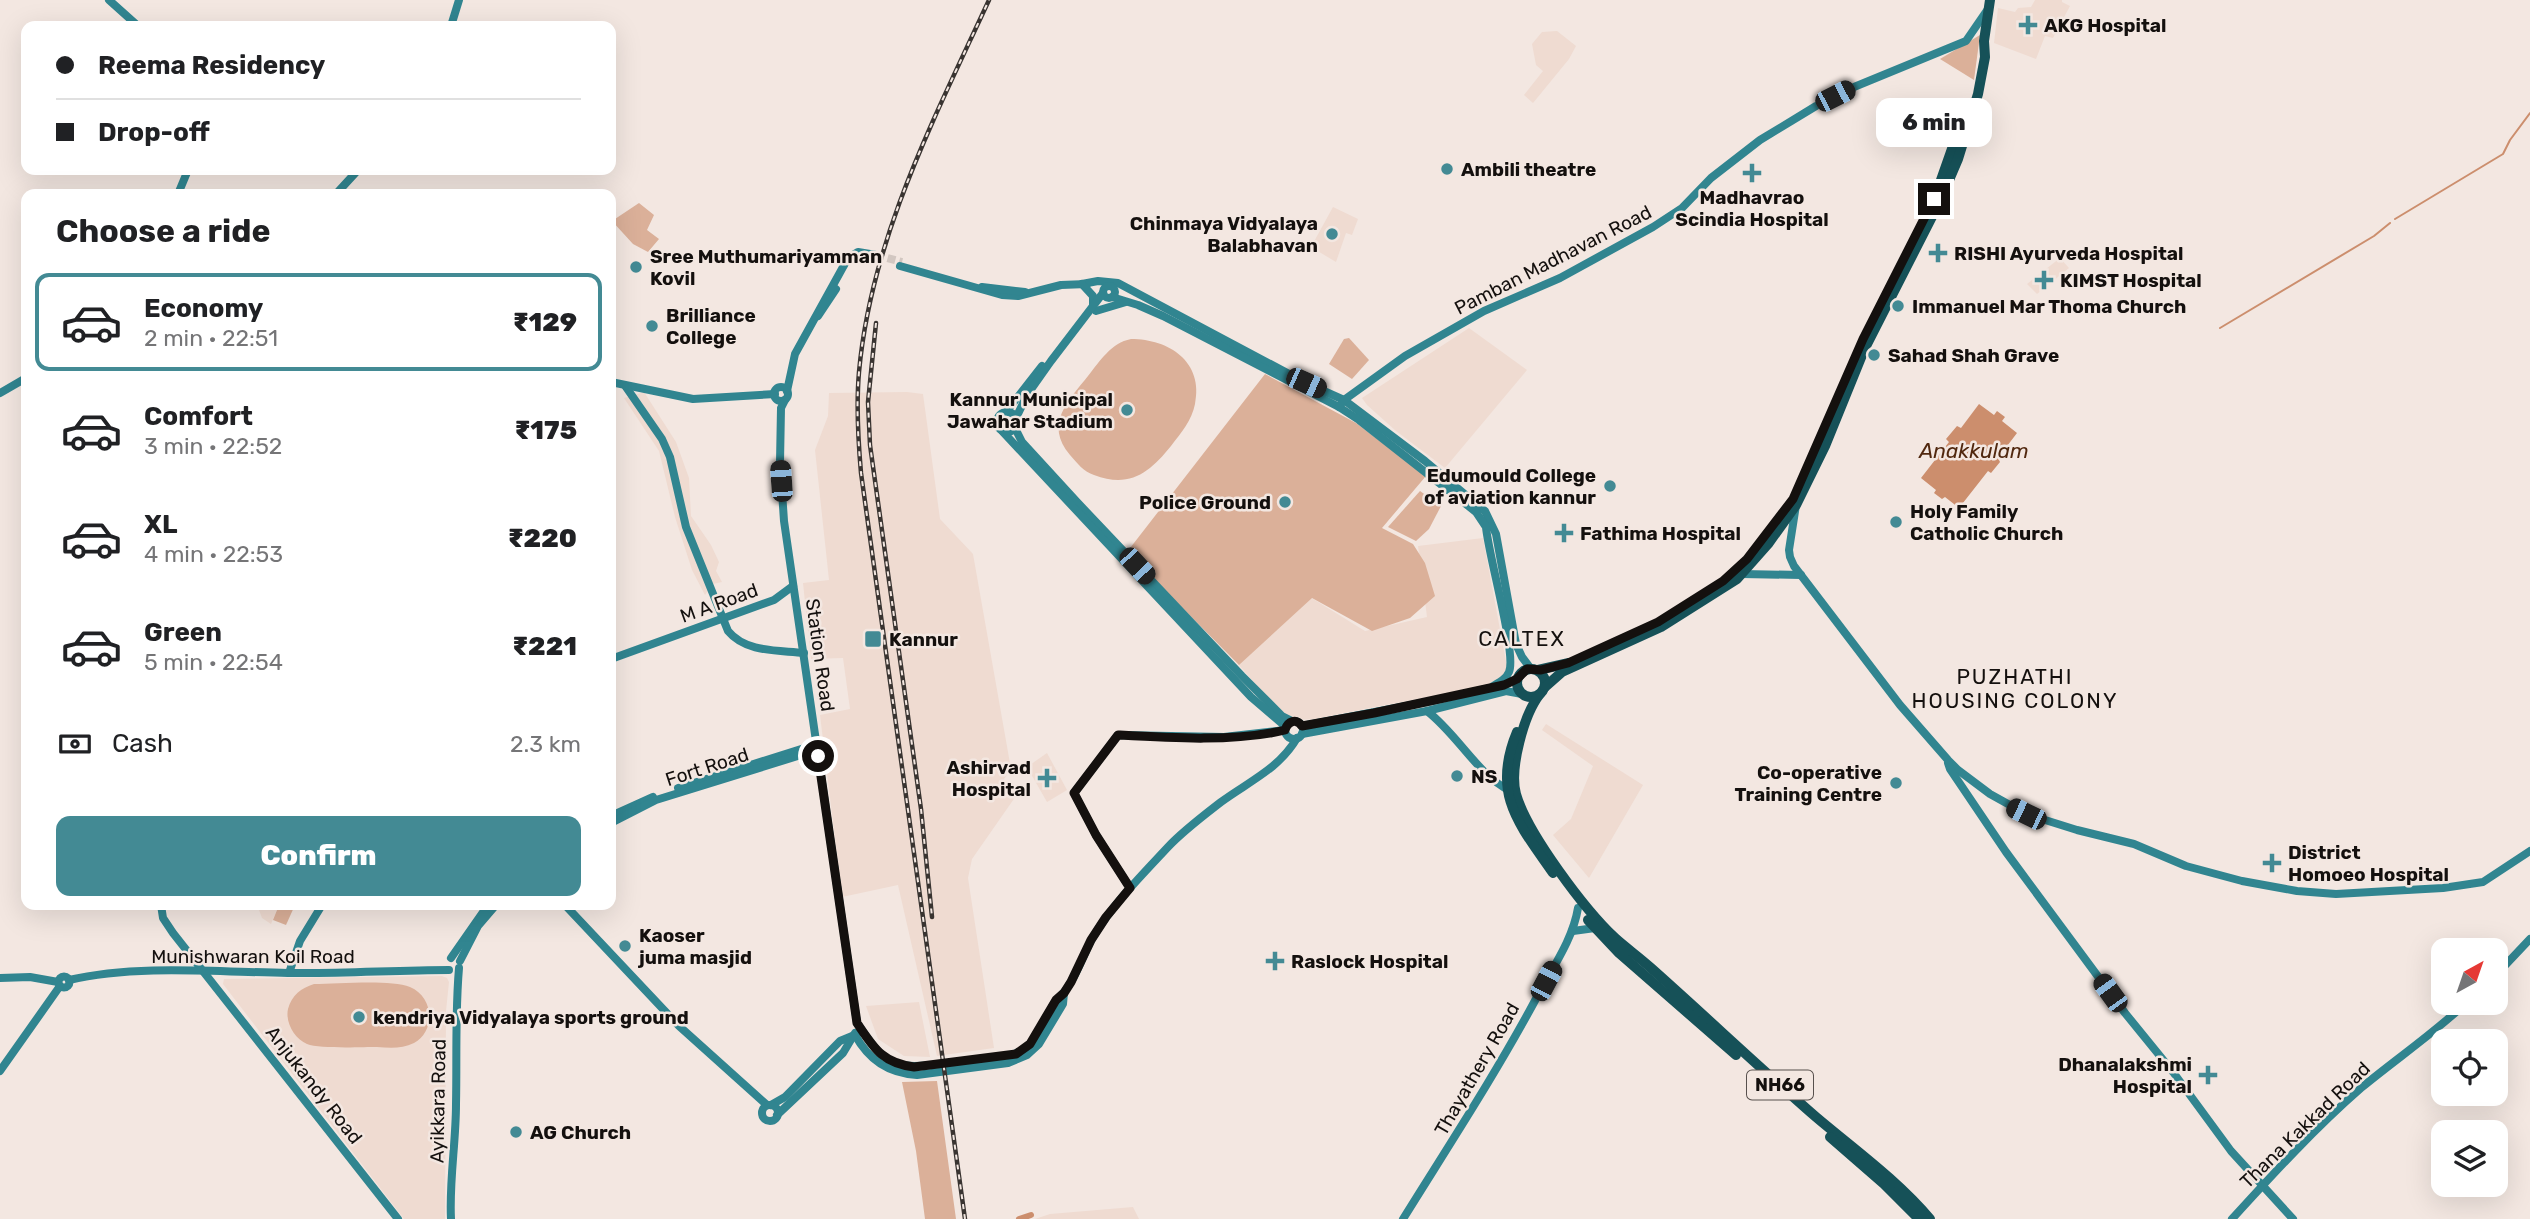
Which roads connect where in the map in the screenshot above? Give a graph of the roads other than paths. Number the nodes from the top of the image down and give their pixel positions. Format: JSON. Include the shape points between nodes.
{"nodes":[{"id":1,"x":109,"y":0,"type":"edge"},
{"id":2,"x":459,"y":0,"type":"edge"},
{"id":3,"x":1990,"y":4,"type":"edge"},
{"id":4,"x":132,"y":21,"type":"edge"},
{"id":5,"x":453,"y":21,"type":"edge"},
{"id":6,"x":1961,"y":131,"type":"junction"},
{"id":7,"x":353,"y":175,"type":"edge"},
{"id":8,"x":341,"y":189,"type":"edge"},
{"id":9,"x":875,"y":256,"type":"tunnel mouth"},
{"id":10,"x":901,"y":264,"type":"tunnel mouth"},
{"id":11,"x":1082,"y":284,"type":"junction"},
{"id":12,"x":1133,"y":291,"type":"junction"},
{"id":13,"x":1109,"y":292,"type":"junction"},
{"id":14,"x":1129,"y":302,"type":"junction"},
{"id":15,"x":1095,"y":310,"type":"junction"},
{"id":16,"x":1051,"y":360,"type":"junction"},
{"id":17,"x":21,"y":381,"type":"edge"},
{"id":18,"x":616,"y":384,"type":"edge"},
{"id":19,"x":1362,"y":386,"type":"junction"},
{"id":20,"x":626,"y":387,"type":"junction"},
{"id":21,"x":0,"y":393,"type":"edge"},
{"id":22,"x":781,"y":397,"type":"junction"},
{"id":23,"x":1342,"y":404,"type":"junction"},
{"id":24,"x":1354,"y":407,"type":"junction"},
{"id":25,"x":1006,"y":412,"type":"junction"},
{"id":26,"x":1016,"y":418,"type":"junction"},
{"id":27,"x":1015,"y":428,"type":"junction"},
{"id":28,"x":1003,"y":432,"type":"junction"},
{"id":29,"x":1796,"y":505,"type":"junction"},
{"id":30,"x":1098,"y":529,"type":"junction"},
{"id":31,"x":1801,"y":575,"type":"junction"},
{"id":32,"x":1736,"y":577,"type":"junction"},
{"id":33,"x":793,"y":586,"type":"junction"},
{"id":34,"x":722,"y":618,"type":"junction"},
{"id":35,"x":1513,"y":645,"type":"junction"},
{"id":36,"x":804,"y":653,"type":"junction"},
{"id":37,"x":616,"y":657,"type":"edge"},
{"id":38,"x":1574,"y":663,"type":"junction"},
{"id":39,"x":1539,"y":669,"type":"junction"},
{"id":40,"x":1518,"y":677,"type":"junction"},
{"id":41,"x":1493,"y":686,"type":"junction"},
{"id":42,"x":1543,"y":690,"type":"junction"},
{"id":43,"x":1524,"y":695,"type":"junction"},
{"id":44,"x":1427,"y":712,"type":"junction"},
{"id":45,"x":1288,"y":726,"type":"junction"},
{"id":46,"x":1301,"y":733,"type":"junction"},
{"id":47,"x":817,"y":747,"type":"junction"},
{"id":48,"x":1948,"y":760,"type":"junction"},
{"id":49,"x":706,"y":782,"type":"junction"},
{"id":50,"x":1511,"y":791,"type":"junction"},
{"id":51,"x":616,"y":814,"type":"edge"},
{"id":52,"x":616,"y":820,"type":"edge"},
{"id":53,"x":2530,"y":851,"type":"edge"},
{"id":54,"x":1130,"y":888,"type":"junction"},
{"id":55,"x":1578,"y":908,"type":"junction"},
{"id":56,"x":162,"y":910,"type":"edge"},
{"id":57,"x":319,"y":910,"type":"edge"},
{"id":58,"x":484,"y":910,"type":"edge"},
{"id":59,"x":492,"y":910,"type":"edge"},
{"id":60,"x":570,"y":910,"type":"edge"},
{"id":61,"x":1598,"y":926,"type":"junction"},
{"id":62,"x":1573,"y":931,"type":"junction"},
{"id":63,"x":2530,"y":939,"type":"edge"},
{"id":64,"x":2508,"y":962,"type":"edge"},
{"id":65,"x":453,"y":965,"type":"junction"},
{"id":66,"x":204,"y":970,"type":"junction"},
{"id":67,"x":289,"y":973,"type":"junction"},
{"id":68,"x":0,"y":978,"type":"edge"},
{"id":69,"x":59,"y":984,"type":"junction"},
{"id":70,"x":1064,"y":993,"type":"junction"},
{"id":71,"x":2453,"y":1015,"type":"edge"},
{"id":72,"x":858,"y":1030,"type":"junction"},
{"id":73,"x":869,"y":1055,"type":"junction"},
{"id":74,"x":836,"y":1060,"type":"junction"},
{"id":75,"x":0,"y":1071,"type":"edge"},
{"id":76,"x":767,"y":1107,"type":"junction"},
{"id":77,"x":777,"y":1115,"type":"junction"},
{"id":78,"x":2263,"y":1184,"type":"junction"},
{"id":79,"x":398,"y":1219,"type":"edge"},
{"id":80,"x":450,"y":1219,"type":"edge"},
{"id":81,"x":1403,"y":1219,"type":"edge"},
{"id":82,"x":1919,"y":1219,"type":"edge"},
{"id":83,"x":1930,"y":1219,"type":"edge"},
{"id":84,"x":2232,"y":1219,"type":"edge"},
{"id":85,"x":2293,"y":1219,"type":"edge"}],
"edges":[{"from":1,"to":4,"type":"main road"},
{"from":2,"to":5,"type":"main road"},
{"from":3,"to":6,"type":"highway","via":[[1984,52]]},
{"from":3,"to":19,"type":"main road","name":"Pamban Madhavan Road","via":[[1966,41],[1816,106],[1760,141],[1653,228],[1484,311]]},
{"from":6,"to":29,"type":"highway","via":[[1958,159],[1940,201],[1875,326]]},
{"from":6,"to":32,"type":"highway","via":[[1934,199],[1863,339],[1793,499]]},
{"from":7,"to":8,"type":"main road"},
{"from":9,"to":22,"type":"main road","name":"Station Road","via":[[858,252],[853,256],[819,307]]},
{"from":10,"to":11,"type":"main road","via":[[983,287],[1031,292]]},
{"from":11,"to":12,"type":"main road","via":[[1118,283]]},
{"from":11,"to":13,"type":"main road"},
{"from":11,"to":15,"type":"main road","via":[[1093,296]]},
{"from":12,"to":13,"type":"main road"},
{"from":12,"to":23,"type":"main road"},
{"from":13,"to":14,"type":"main road"},
{"from":13,"to":15,"type":"main road"},
{"from":14,"to":15,"type":"main road"},
{"from":14,"to":23,"type":"main road"},
{"from":15,"to":16,"type":"main road"},
{"from":16,"to":25,"type":"main road"},
{"from":16,"to":26,"type":"main road"},
{"from":17,"to":21,"type":"main road"},
{"from":18,"to":20,"type":"main road"},
{"from":19,"to":23,"type":"main road","name":"Pamban Madhavan Road"},
{"from":19,"to":24,"type":"main road"},
{"from":20,"to":22,"type":"main road","via":[[693,399]]},
{"from":20,"to":34,"type":"main road","via":[[663,439],[686,527]]},
{"from":22,"to":33,"type":"main road","name":"Station Road","via":[[780,462]]},
{"from":23,"to":24,"type":"main road"},
{"from":23,"to":35,"type":"main road","via":[[1458,496],[1483,522]]},
{"from":24,"to":35,"type":"main road","via":[[1485,510],[1496,534]]},
{"from":25,"to":26,"type":"main road"},
{"from":25,"to":28,"type":"main road","via":[[997,421]]},
{"from":26,"to":27,"type":"main road"},
{"from":27,"to":28,"type":"main road"},
{"from":27,"to":30,"type":"main road"},
{"from":28,"to":30,"type":"main road"},
{"from":29,"to":31,"type":"main road","via":[[1790,557]]},
{"from":29,"to":32,"type":"highway","via":[[1769,544]]},
{"from":30,"to":45,"type":"main road"},
{"from":31,"to":32,"type":"main road"},
{"from":31,"to":48,"type":"main road"},
{"from":32,"to":38,"type":"highway"},
{"from":33,"to":34,"type":"main road","name":"M A Road","via":[[774,600]]},
{"from":33,"to":36,"type":"main road","name":"Station Road"},
{"from":34,"to":36,"type":"main road","via":[[743,644]]},
{"from":34,"to":37,"type":"main road","name":"M A Road"},
{"from":35,"to":39,"type":"main road"},
{"from":35,"to":39,"type":"main road"},
{"from":35,"to":40,"type":"main road"},
{"from":35,"to":41,"type":"main road","via":[[1509,672]]},
{"from":36,"to":47,"type":"main road","name":"Station Road"},
{"from":38,"to":39,"type":"highway"},
{"from":38,"to":42,"type":"highway"},
{"from":39,"to":40,"type":"highway"},
{"from":39,"to":42,"type":"highway","via":[[1545,678]]},
{"from":40,"to":41,"type":"main road"},
{"from":40,"to":43,"type":"highway","via":[[1517,687]]},
{"from":41,"to":46,"type":"main road"},
{"from":42,"to":43,"type":"highway","via":[[1534,697]]},
{"from":42,"to":50,"type":"highway","number":"NH66","via":[[1528,718]]},
{"from":43,"to":44,"type":"main road","via":[[1506,691]]},
{"from":43,"to":50,"type":"highway","number":"NH66","via":[[1527,708],[1510,750]]},
{"from":44,"to":46,"type":"main road"},
{"from":44,"to":50,"type":"main road","via":[[1447,728],[1490,779]]},
{"from":45,"to":46,"type":"main road","via":[[1298,722]]},
{"from":45,"to":46,"type":"main road","via":[[1290,738]]},
{"from":45,"to":54,"type":"main road","via":[[1224,737],[1118,735],[1074,793]]},
{"from":46,"to":54,"type":"main road","via":[[1278,764],[1221,802]]},
{"from":47,"to":49,"type":"main road","name":"Fort Road"},
{"from":47,"to":72,"type":"main road","name":"Station Road"},
{"from":48,"to":53,"type":"main road","via":[[1990,794],[2026,814],[2134,844],[2186,866],[2297,891],[2336,894],[2483,882]]},
{"from":48,"to":78,"type":"main road","via":[[2006,852],[2125,1013],[2231,1151]]},
{"from":49,"to":51,"type":"main road","name":"Fort Road"},
{"from":49,"to":52,"type":"main road","name":"Fort Road"},
{"from":50,"to":55,"type":"highway","number":"NH66","via":[[1518,821]]},
{"from":50,"to":61,"type":"highway","number":"NH66"},
{"from":54,"to":70,"type":"main road","via":[[1100,927]]},
{"from":55,"to":61,"type":"highway","number":"NH66"},
{"from":55,"to":62,"type":"main road","name":"Thayathery Road"},
{"from":56,"to":66,"type":"main road","name":"Anjukandy Road","via":[[165,922]]},
{"from":57,"to":67,"type":"main road","via":[[300,941]]},
{"from":58,"to":65,"type":"main road","via":[[457,948]]},
{"from":59,"to":65,"type":"main road"},
{"from":60,"to":76,"type":"main road","via":[[679,1026]]},
{"from":61,"to":62,"type":"main road"},
{"from":61,"to":82,"type":"highway","number":"NH66","via":[[1619,953]]},
{"from":61,"to":83,"type":"highway","number":"NH66","via":[[1897,1184]]},
{"from":62,"to":81,"type":"main road","name":"Thayathery Road","via":[[1491,1080]]},
{"from":63,"to":64,"type":"main road"},
{"from":65,"to":67,"type":"main road","name":"Munishwaran Koil Road","via":[[438,970]]},
{"from":65,"to":80,"type":"main road","name":"Ayikkara Road","via":[[458,984]]},
{"from":66,"to":67,"type":"main road","name":"Munishwaran Koil Road"},
{"from":66,"to":69,"type":"main road","name":"Munishwaran Koil Road","via":[[92,975],[69,980],[67,987]]},
{"from":66,"to":79,"type":"main road","name":"Anjukandy Road"},
{"from":68,"to":69,"type":"main road","via":[[30,977]]},
{"from":69,"to":75,"type":"main road"},
{"from":70,"to":72,"type":"main road","via":[[1036,1037],[1016,1054],[899,1065]]},
{"from":70,"to":73,"type":"main road","via":[[1063,1004],[1039,1044],[1008,1063],[917,1075],[893,1072]]},
{"from":71,"to":78,"type":"main road","name":"Thana Kakkad Road","via":[[2361,1089]]},
{"from":72,"to":73,"type":"main road"},
{"from":72,"to":74,"type":"main road"},
{"from":72,"to":76,"type":"main road","via":[[840,1041],[785,1097]]},
{"from":73,"to":74,"type":"main road","via":[[852,1050]]},
{"from":74,"to":77,"type":"main road"},
{"from":76,"to":77,"type":"main road","via":[[776,1108]]},
{"from":76,"to":77,"type":"main road","via":[[764,1119]]},
{"from":78,"to":84,"type":"main road","name":"Thana Kakkad Road"},
{"from":78,"to":85,"type":"main road"}]}
